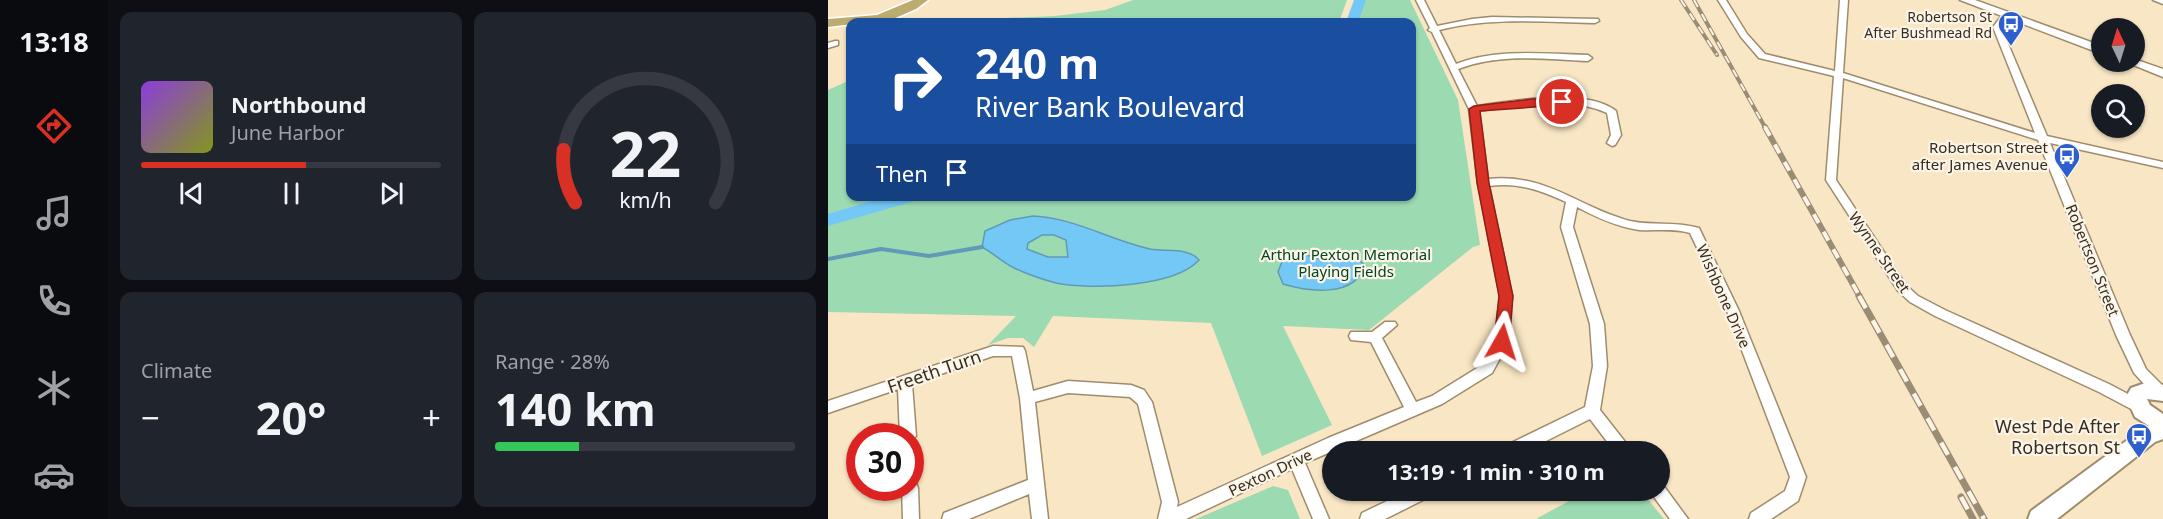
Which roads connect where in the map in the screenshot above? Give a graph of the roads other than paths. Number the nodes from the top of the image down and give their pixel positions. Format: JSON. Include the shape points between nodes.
{"nodes":[{"id":1,"x":922,"y":0,"type":"edge"},
{"id":2,"x":934,"y":0,"type":"edge"},
{"id":3,"x":1420,"y":0,"type":"edge"},
{"id":4,"x":1722,"y":0,"type":"edge"},
{"id":5,"x":1844,"y":0,"type":"edge"},
{"id":6,"x":1965,"y":0,"type":"edge"},
{"id":7,"x":2157,"y":0,"type":"edge"},
{"id":8,"x":2163,"y":2,"type":"edge"},
{"id":9,"x":2007,"y":15,"type":"junction"},
{"id":10,"x":887,"y":18,"type":"edge"},
{"id":11,"x":896,"y":18,"type":"edge"},
{"id":12,"x":1595,"y":21,"type":"dead end"},
{"id":13,"x":846,"y":22,"type":"edge"},
{"id":14,"x":828,"y":23,"type":"edge"},
{"id":15,"x":846,"y":28,"type":"edge"},
{"id":16,"x":828,"y":29,"type":"edge"},
{"id":17,"x":1432,"y":30,"type":"junction"},
{"id":18,"x":2091,"y":46,"type":"edge"},
{"id":19,"x":1588,"y":58,"type":"dead end"},
{"id":20,"x":2145,"y":67,"type":"edge"},
{"id":21,"x":1453,"y":68,"type":"junction"},
{"id":22,"x":2163,"y":73,"type":"edge"},
{"id":23,"x":1838,"y":74,"type":"junction"},
{"id":24,"x":1474,"y":109,"type":"junction"},
{"id":25,"x":2044,"y":138,"type":"junction"},
{"id":26,"x":1612,"y":143,"type":"dead end"},
{"id":27,"x":2163,"y":165,"type":"edge"},
{"id":28,"x":1483,"y":183,"type":"junction"},
{"id":29,"x":1572,"y":202,"type":"junction"},
{"id":30,"x":1390,"y":325,"type":"dead end"},
{"id":31,"x":1356,"y":336,"type":"dead end"},
{"id":32,"x":1375,"y":337,"type":"junction"},
{"id":33,"x":905,"y":380,"type":"junction"},
{"id":34,"x":1027,"y":398,"type":"junction"},
{"id":35,"x":2150,"y":406,"type":"edge"},
{"id":36,"x":828,"y":407,"type":"edge"},
{"id":37,"x":1413,"y":410,"type":"junction"},
{"id":38,"x":1592,"y":411,"type":"junction"},
{"id":39,"x":907,"y":423,"type":"edge"},
{"id":40,"x":1531,"y":441,"type":"edge"},
{"id":41,"x":1616,"y":441,"type":"edge"},
{"id":42,"x":1296,"y":460,"type":"junction"},
{"id":43,"x":1035,"y":484,"type":"junction"},
{"id":44,"x":911,"y":501,"type":"edge"},
{"id":45,"x":1405,"y":501,"type":"edge"},
{"id":46,"x":1666,"y":501,"type":"edge"},
{"id":47,"x":912,"y":519,"type":"edge"},
{"id":48,"x":950,"y":519,"type":"edge"},
{"id":49,"x":1040,"y":519,"type":"edge"},
{"id":50,"x":1167,"y":519,"type":"edge"},
{"id":51,"x":1320,"y":519,"type":"edge"},
{"id":52,"x":1368,"y":519,"type":"edge"},
{"id":53,"x":1680,"y":519,"type":"edge"},
{"id":54,"x":1757,"y":519,"type":"edge"},
{"id":55,"x":2039,"y":519,"type":"edge"}],
"edges":[{"from":1,"to":10,"type":"highway"},
{"from":2,"to":11,"type":"highway"},
{"from":3,"to":17,"type":"street"},
{"from":4,"to":23,"type":"street","via":[[1762,56]]},
{"from":5,"to":23,"type":"street","name":"Wynne Street"},
{"from":6,"to":9,"type":"main road"},
{"from":7,"to":8,"type":"street"},
{"from":9,"to":18,"type":"main road"},
{"from":9,"to":25,"type":"street","name":"Robertson Street","via":[[1998,27]]},
{"from":12,"to":17,"type":"street","via":[[1504,20]]},
{"from":13,"to":14,"type":"highway"},
{"from":15,"to":16,"type":"highway"},
{"from":17,"to":21,"type":"street"},
{"from":19,"to":21,"type":"street","via":[[1516,57],[1464,63]]},
{"from":20,"to":22,"type":"main road"},
{"from":21,"to":24,"type":"street"},
{"from":23,"to":25,"type":"street"},
{"from":23,"to":35,"type":"street","name":"Wynne Street","via":[[1831,180],[1902,288],[1940,313]]},
{"from":24,"to":26,"type":"street","via":[[1532,102],[1601,105],[1611,111],[1616,135]]},
{"from":24,"to":28,"type":"street","name":"Pexton Drive"},
{"from":25,"to":27,"type":"street"},
{"from":25,"to":35,"type":"street","name":"Robertson Street"},
{"from":28,"to":29,"type":"street","name":"Wishbone Drive","via":[[1516,181]]},
{"from":28,"to":37,"type":"street","name":"Pexton Drive","via":[[1506,296],[1502,342],[1487,369]]},
{"from":29,"to":38,"type":"street","via":[[1567,227],[1597,324],[1600,366]]},
{"from":29,"to":54,"type":"street","name":"Wishbone Drive","via":[[1595,214],[1634,225],[1676,226],[1695,231],[1733,311],[1798,477],[1792,496]]},
{"from":30,"to":32,"type":"street"},
{"from":31,"to":32,"type":"street"},
{"from":32,"to":37,"type":"street"},
{"from":33,"to":34,"type":"street","name":"Freeth Turn","via":[[993,351],[1018,351]]},
{"from":33,"to":36,"type":"street","name":"Freeth Turn"},
{"from":33,"to":39,"type":"street"},
{"from":34,"to":43,"type":"street","name":"Freeth Turn"},
{"from":34,"to":50,"type":"street","via":[[1068,387],[1139,394],[1145,402],[1170,502]]},
{"from":35,"to":55,"type":"street"},
{"from":37,"to":42,"type":"street","name":"Pexton Drive"},
{"from":38,"to":40,"type":"street"},
{"from":38,"to":41,"type":"street"},
{"from":42,"to":50,"type":"street","name":"Pexton Drive"},
{"from":42,"to":51,"type":"street"},
{"from":43,"to":48,"type":"street"},
{"from":43,"to":49,"type":"street","name":"Freeth Turn"},
{"from":44,"to":47,"type":"street"},
{"from":45,"to":52,"type":"street"},
{"from":46,"to":53,"type":"street"}]}
